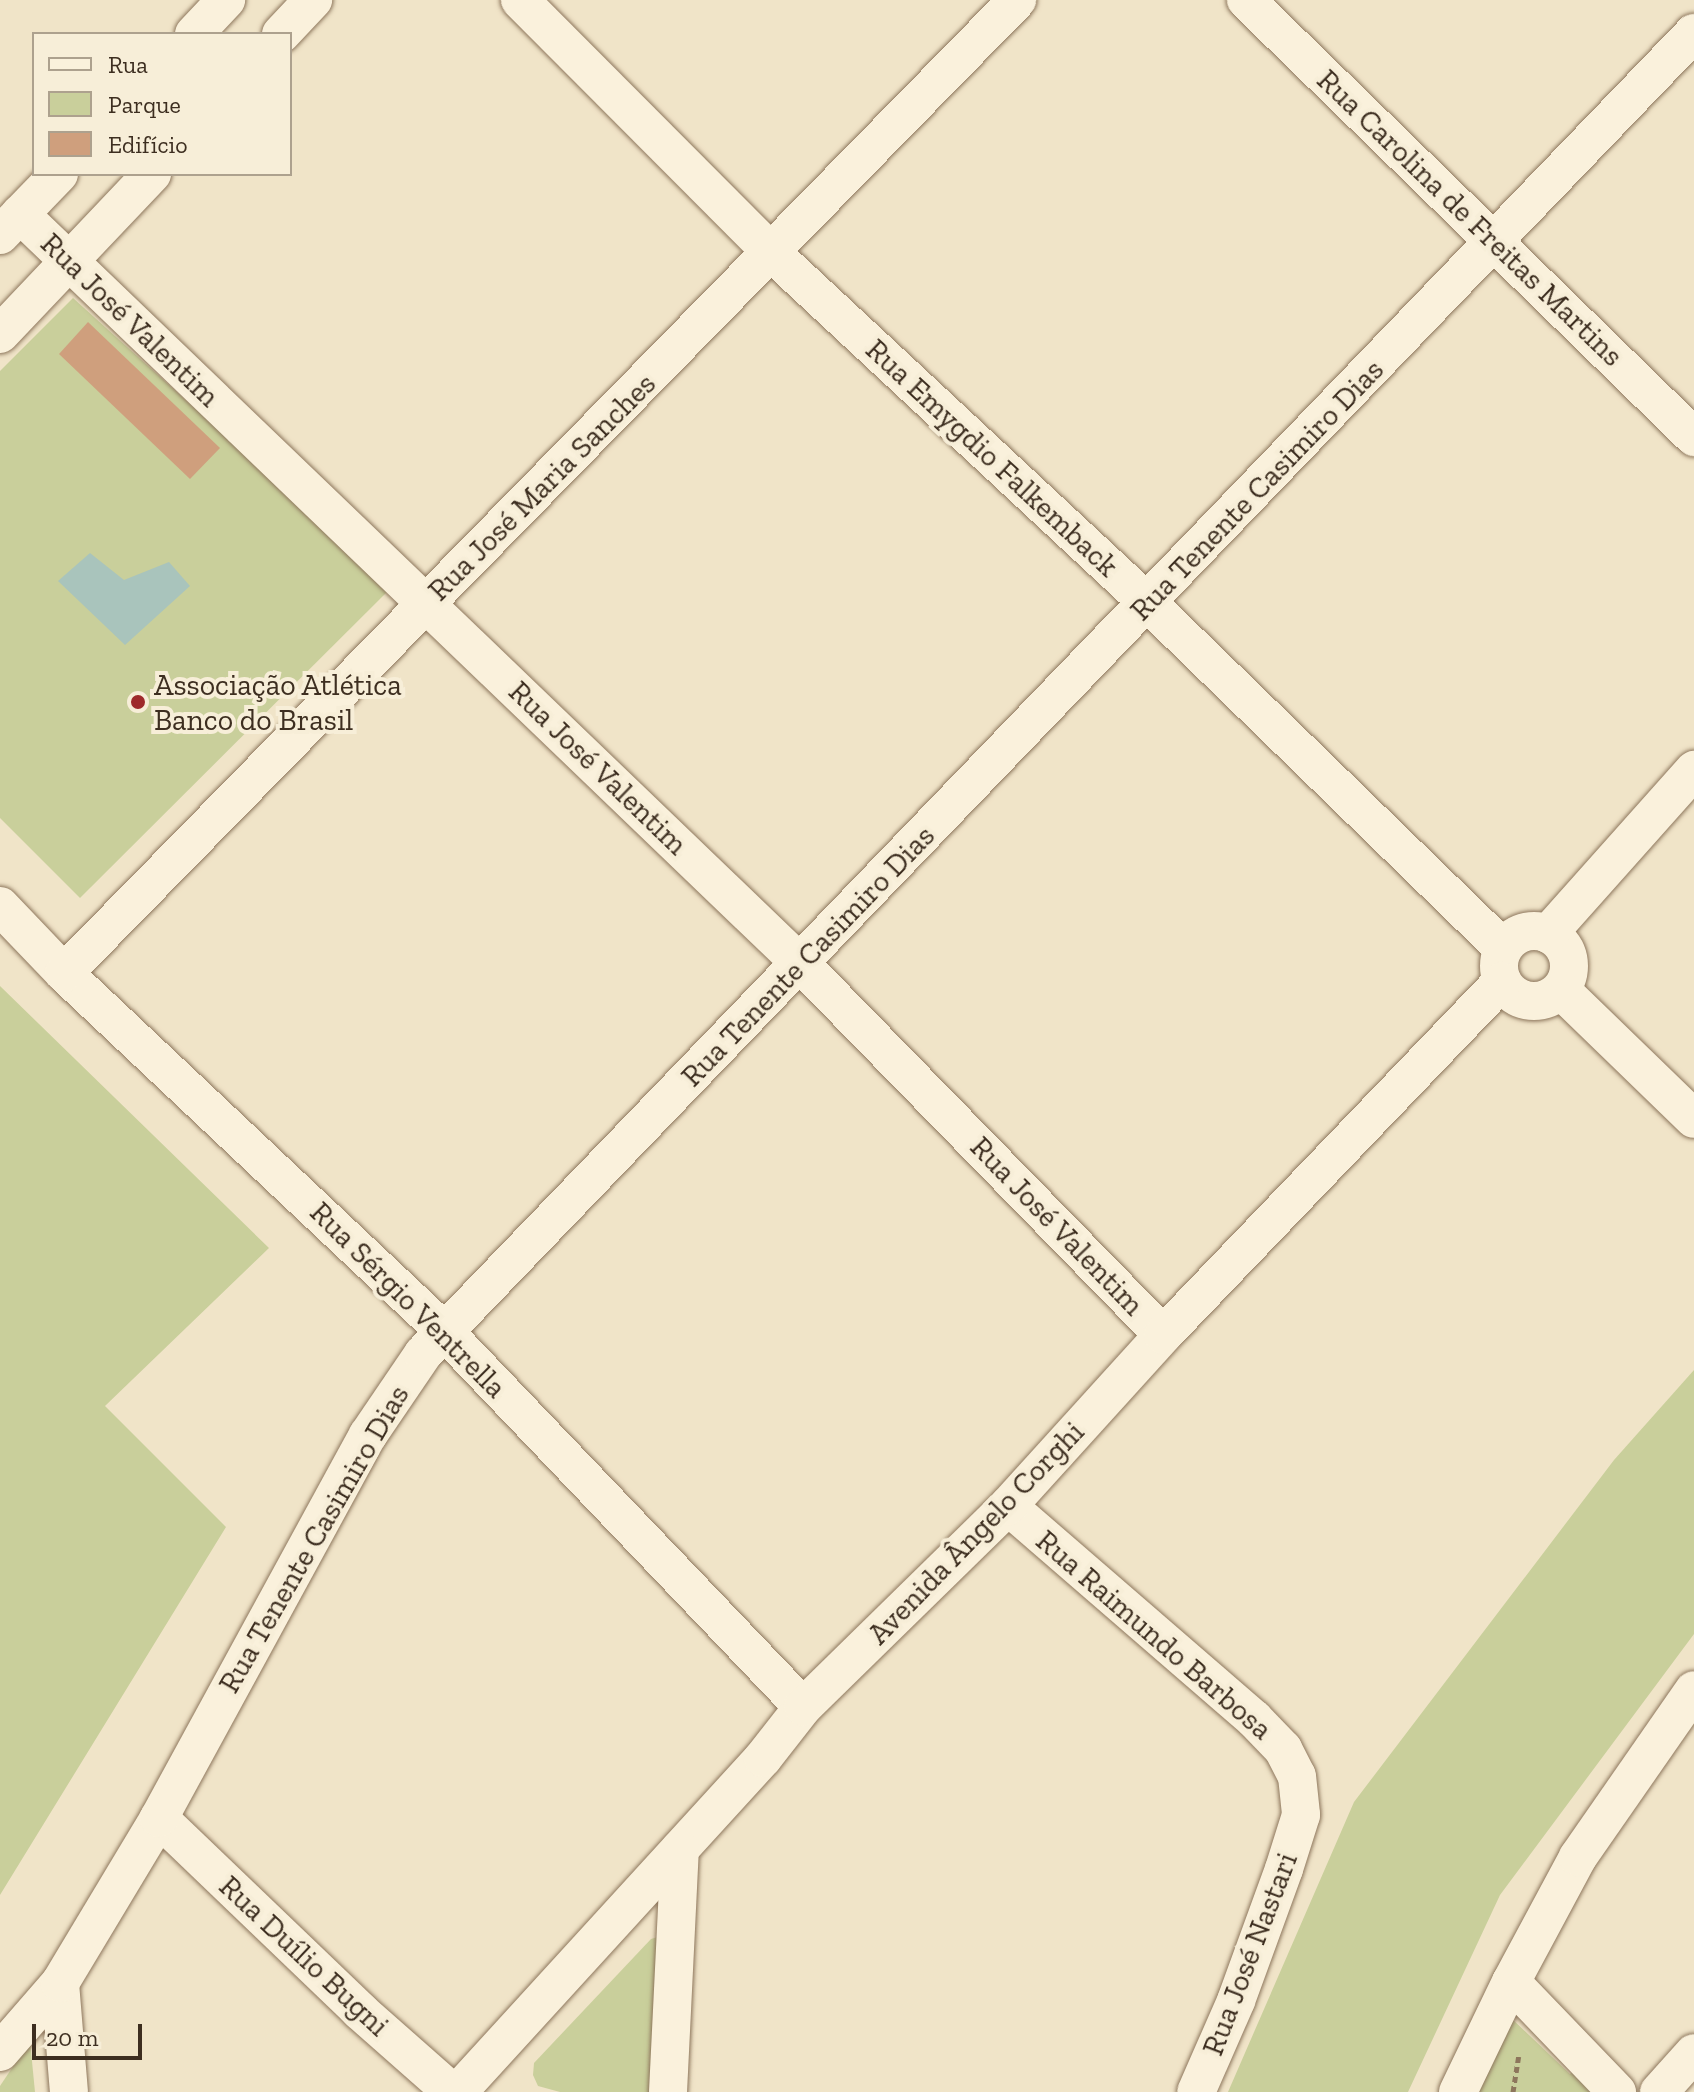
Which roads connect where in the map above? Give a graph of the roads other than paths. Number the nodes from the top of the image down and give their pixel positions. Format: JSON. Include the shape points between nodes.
{"nodes":[{"id":1,"x":313,"y":0,"type":"edge"},
{"id":2,"x":520,"y":0,"type":"edge"},
{"id":3,"x":1017,"y":0,"type":"edge"},
{"id":4,"x":1246,"y":0,"type":"edge"},
{"id":5,"x":283,"y":32,"type":"edge"},
{"id":6,"x":1694,"y":33,"type":"edge"},
{"id":7,"x":57,"y":176,"type":"edge"},
{"id":8,"x":150,"y":176,"type":"edge"},
{"id":9,"x":10,"y":225,"type":"edge"},
{"id":10,"x":1496,"y":242,"type":"junction"},
{"id":11,"x":772,"y":253,"type":"junction"},
{"id":12,"x":70,"y":263,"type":"junction"},
{"id":13,"x":0,"y":334,"type":"edge"},
{"id":14,"x":1694,"y":437,"type":"edge"},
{"id":15,"x":427,"y":603,"type":"junction"},
{"id":16,"x":1148,"y":603,"type":"junction"},
{"id":17,"x":1694,"y":770,"type":"edge"},
{"id":18,"x":0,"y":906,"type":"edge"},
{"id":19,"x":1548,"y":934,"type":"junction"},
{"id":20,"x":801,"y":964,"type":"junction"},
{"id":21,"x":1502,"y":964,"type":"junction"},
{"id":22,"x":64,"y":973,"type":"junction"},
{"id":23,"x":1561,"y":990,"type":"junction"},
{"id":24,"x":1694,"y":1119,"type":"edge"},
{"id":25,"x":443,"y":1330,"type":"junction"},
{"id":26,"x":1163,"y":1335,"type":"junction"},
{"id":27,"x":1008,"y":1506,"type":"junction"},
{"id":28,"x":1694,"y":1690,"type":"edge"},
{"id":29,"x":803,"y":1707,"type":"junction"},
{"id":30,"x":1301,"y":1815,"type":"joint"},
{"id":31,"x":159,"y":1818,"type":"junction"},
{"id":32,"x":680,"y":1849,"type":"junction"},
{"id":33,"x":1511,"y":1982,"type":"junction"},
{"id":34,"x":60,"y":1983,"type":"junction"},
{"id":35,"x":0,"y":2052,"type":"edge"},
{"id":36,"x":1694,"y":2053,"type":"edge"},
{"id":37,"x":69,"y":2092,"type":"edge"},
{"id":38,"x":455,"y":2092,"type":"edge"},
{"id":39,"x":668,"y":2092,"type":"edge"},
{"id":40,"x":1196,"y":2092,"type":"edge"},
{"id":41,"x":1458,"y":2092,"type":"edge"},
{"id":42,"x":1617,"y":2092,"type":"edge"},
{"id":43,"x":1659,"y":2092,"type":"edge"}],
"edges":[{"from":1,"to":5,"type":"street"},
{"from":2,"to":11,"type":"street","name":"Rua Emygdio Falkemback"},
{"from":3,"to":11,"type":"street","name":"Rua José Maria Sanches"},
{"from":4,"to":10,"type":"street","name":"Rua Carolina de Freitas Martins"},
{"from":6,"to":10,"type":"street","name":"Rua Tenente Casimiro Dias"},
{"from":7,"to":9,"type":"street"},
{"from":8,"to":12,"type":"street"},
{"from":9,"to":12,"type":"street","name":"Rua José Valentim"},
{"from":10,"to":14,"type":"street","name":"Rua Carolina de Freitas Martins"},
{"from":10,"to":16,"type":"street","name":"Rua Tenente Casimiro Dias"},
{"from":11,"to":15,"type":"street","name":"Rua José Maria Sanches"},
{"from":11,"to":16,"type":"street","name":"Rua Emygdio Falkemback"},
{"from":12,"to":13,"type":"street"},
{"from":12,"to":15,"type":"street","name":"Rua José Valentim"},
{"from":15,"to":20,"type":"street","name":"Rua José Valentim"},
{"from":15,"to":22,"type":"street","name":"Rua José Maria Sanches"},
{"from":16,"to":20,"type":"street","name":"Rua Tenente Casimiro Dias"},
{"from":16,"to":21,"type":"street","name":"Rua Emygdio Falkemback"},
{"from":17,"to":19,"type":"street"},
{"from":18,"to":22,"type":"street","name":"Rua Sérgio Ventrella"},
{"from":19,"to":21,"type":"street","via":[[1524,932]]},
{"from":19,"to":23,"type":"street","via":[[1566,949],[1569,959]]},
{"from":20,"to":25,"type":"street","name":"Rua Tenente Casimiro Dias"},
{"from":20,"to":26,"type":"street","name":"Rua José Valentim"},
{"from":21,"to":23,"type":"street","via":[[1518,998],[1529,1002]]},
{"from":21,"to":26,"type":"street","name":"Avenida Ângelo Corghi"},
{"from":22,"to":25,"type":"street","name":"Rua Sérgio Ventrella"},
{"from":23,"to":24,"type":"street"},
{"from":25,"to":29,"type":"street","name":"Rua Sérgio Ventrella"},
{"from":25,"to":31,"type":"street","name":"Rua Tenente Casimiro Dias","via":[[368,1435]]},
{"from":26,"to":27,"type":"street","name":"Avenida Ângelo Corghi"},
{"from":27,"to":29,"type":"street","name":"Avenida Ângelo Corghi"},
{"from":27,"to":30,"type":"street","name":"Rua Raimundo Barbosa","via":[[1283,1749],[1297,1776]]},
{"from":28,"to":33,"type":"street","via":[[1578,1857]]},
{"from":29,"to":32,"type":"street","name":"Avenida Ângelo Corghi"},
{"from":30,"to":40,"type":"street","name":"Rua José Nastari","via":[[1236,2001]]},
{"from":31,"to":34,"type":"street","name":"Rua Tenente Casimiro Dias"},
{"from":31,"to":38,"type":"street","name":"Rua Duílio Bugni","via":[[360,2011]]},
{"from":32,"to":38,"type":"street","name":"Avenida Ângelo Corghi"},
{"from":32,"to":39,"type":"street"},
{"from":33,"to":41,"type":"street"},
{"from":33,"to":42,"type":"street"},
{"from":34,"to":35,"type":"street","name":"Rua Tenente Casimiro Dias"},
{"from":34,"to":37,"type":"street"},
{"from":36,"to":43,"type":"street"}]}
